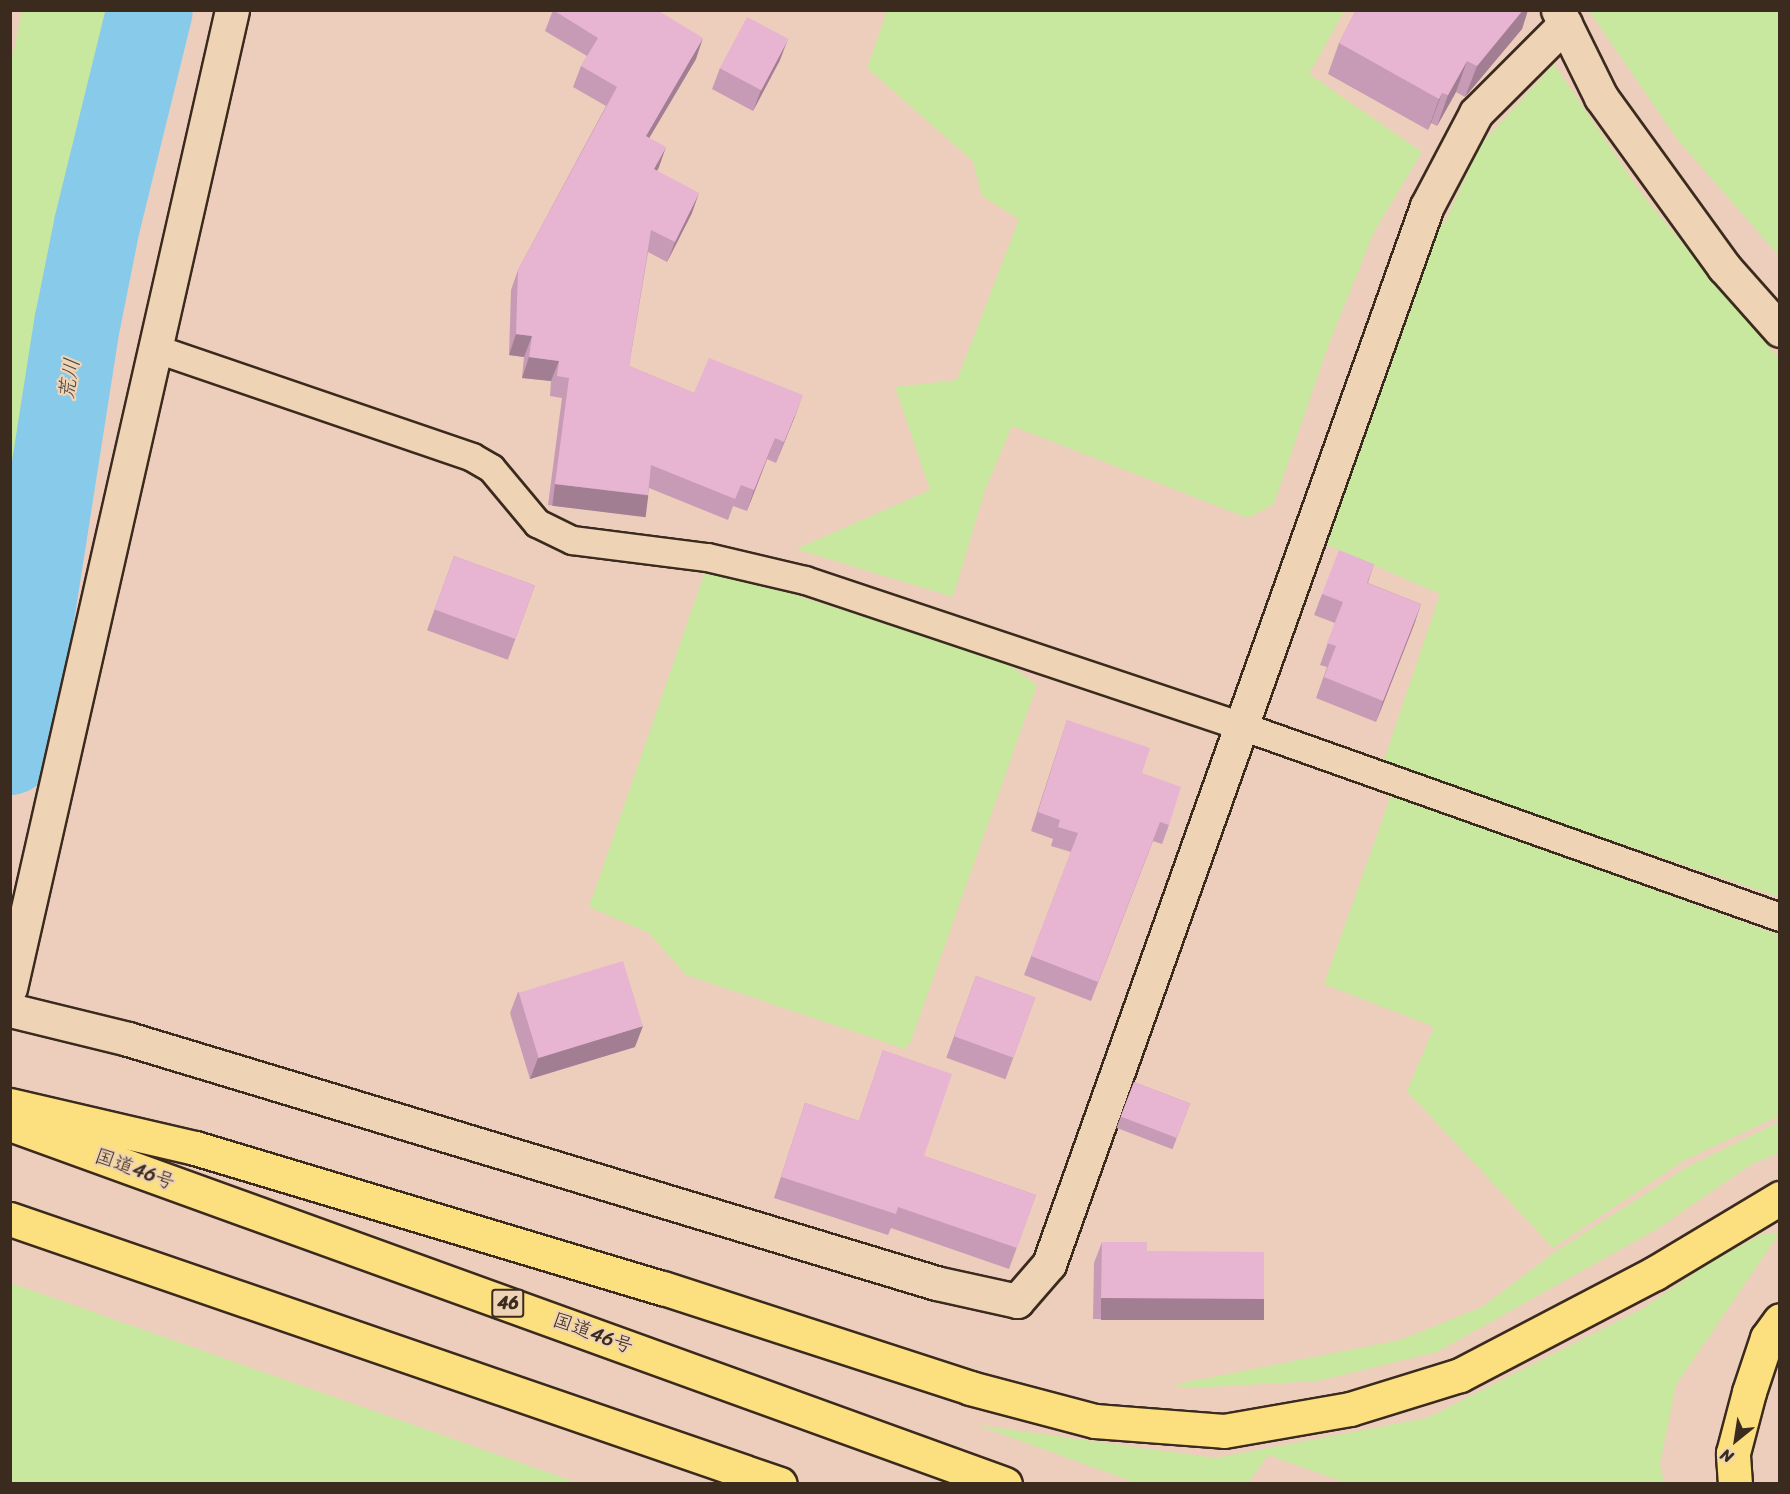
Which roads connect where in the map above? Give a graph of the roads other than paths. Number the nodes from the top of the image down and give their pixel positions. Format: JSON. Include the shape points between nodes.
{"nodes":[{"id":1,"x":232,"y":10,"type":"edge"},
{"id":2,"x":1561,"y":17,"type":"edge"},
{"id":3,"x":1779,"y":330,"type":"edge"},
{"id":4,"x":154,"y":348,"type":"junction"},
{"id":5,"x":1239,"y":725,"type":"junction"},
{"id":6,"x":1779,"y":918,"type":"edge"},
{"id":7,"x":10,"y":988,"type":"edge"},
{"id":8,"x":10,"y":1010,"type":"edge"},
{"id":9,"x":10,"y":1105,"type":"edge"},
{"id":10,"x":10,"y":1124,"type":"edge"},
{"id":11,"x":1779,"y":1198,"type":"edge"},
{"id":12,"x":10,"y":1219,"type":"edge"},
{"id":13,"x":1779,"y":1320,"type":"edge"},
{"id":14,"x":780,"y":1484,"type":"edge"},
{"id":15,"x":1005,"y":1484,"type":"edge"},
{"id":16,"x":1735,"y":1484,"type":"edge"}],
"edges":[{"from":1,"to":4,"type":"street"},
{"from":2,"to":3,"type":"street","via":[[1600,97],[1724,267]]},
{"from":2,"to":5,"type":"street","via":[[1476,113],[1427,206]]},
{"from":4,"to":5,"type":"lane","via":[[472,457],[491,468],[537,523],[572,540],[707,557],[805,580]]},
{"from":4,"to":7,"type":"street"},
{"from":5,"to":6,"type":"lane"},
{"from":5,"to":8,"type":"street","via":[[1049,1264],[1017,1301],[936,1283],[128,1039]]},
{"from":9,"to":11,"type":"highway","via":[[218,1155],[663,1288],[970,1388],[1095,1421],[1224,1431],[1350,1409],[1460,1375],[1655,1273]]},
{"from":10,"to":15,"type":"highway","name":"国道46号","number":"46"},
{"from":12,"to":14,"type":"highway"},
{"from":13,"to":16,"type":"highway","via":[[1767,1338],[1749,1392],[1733,1453]]}]}
